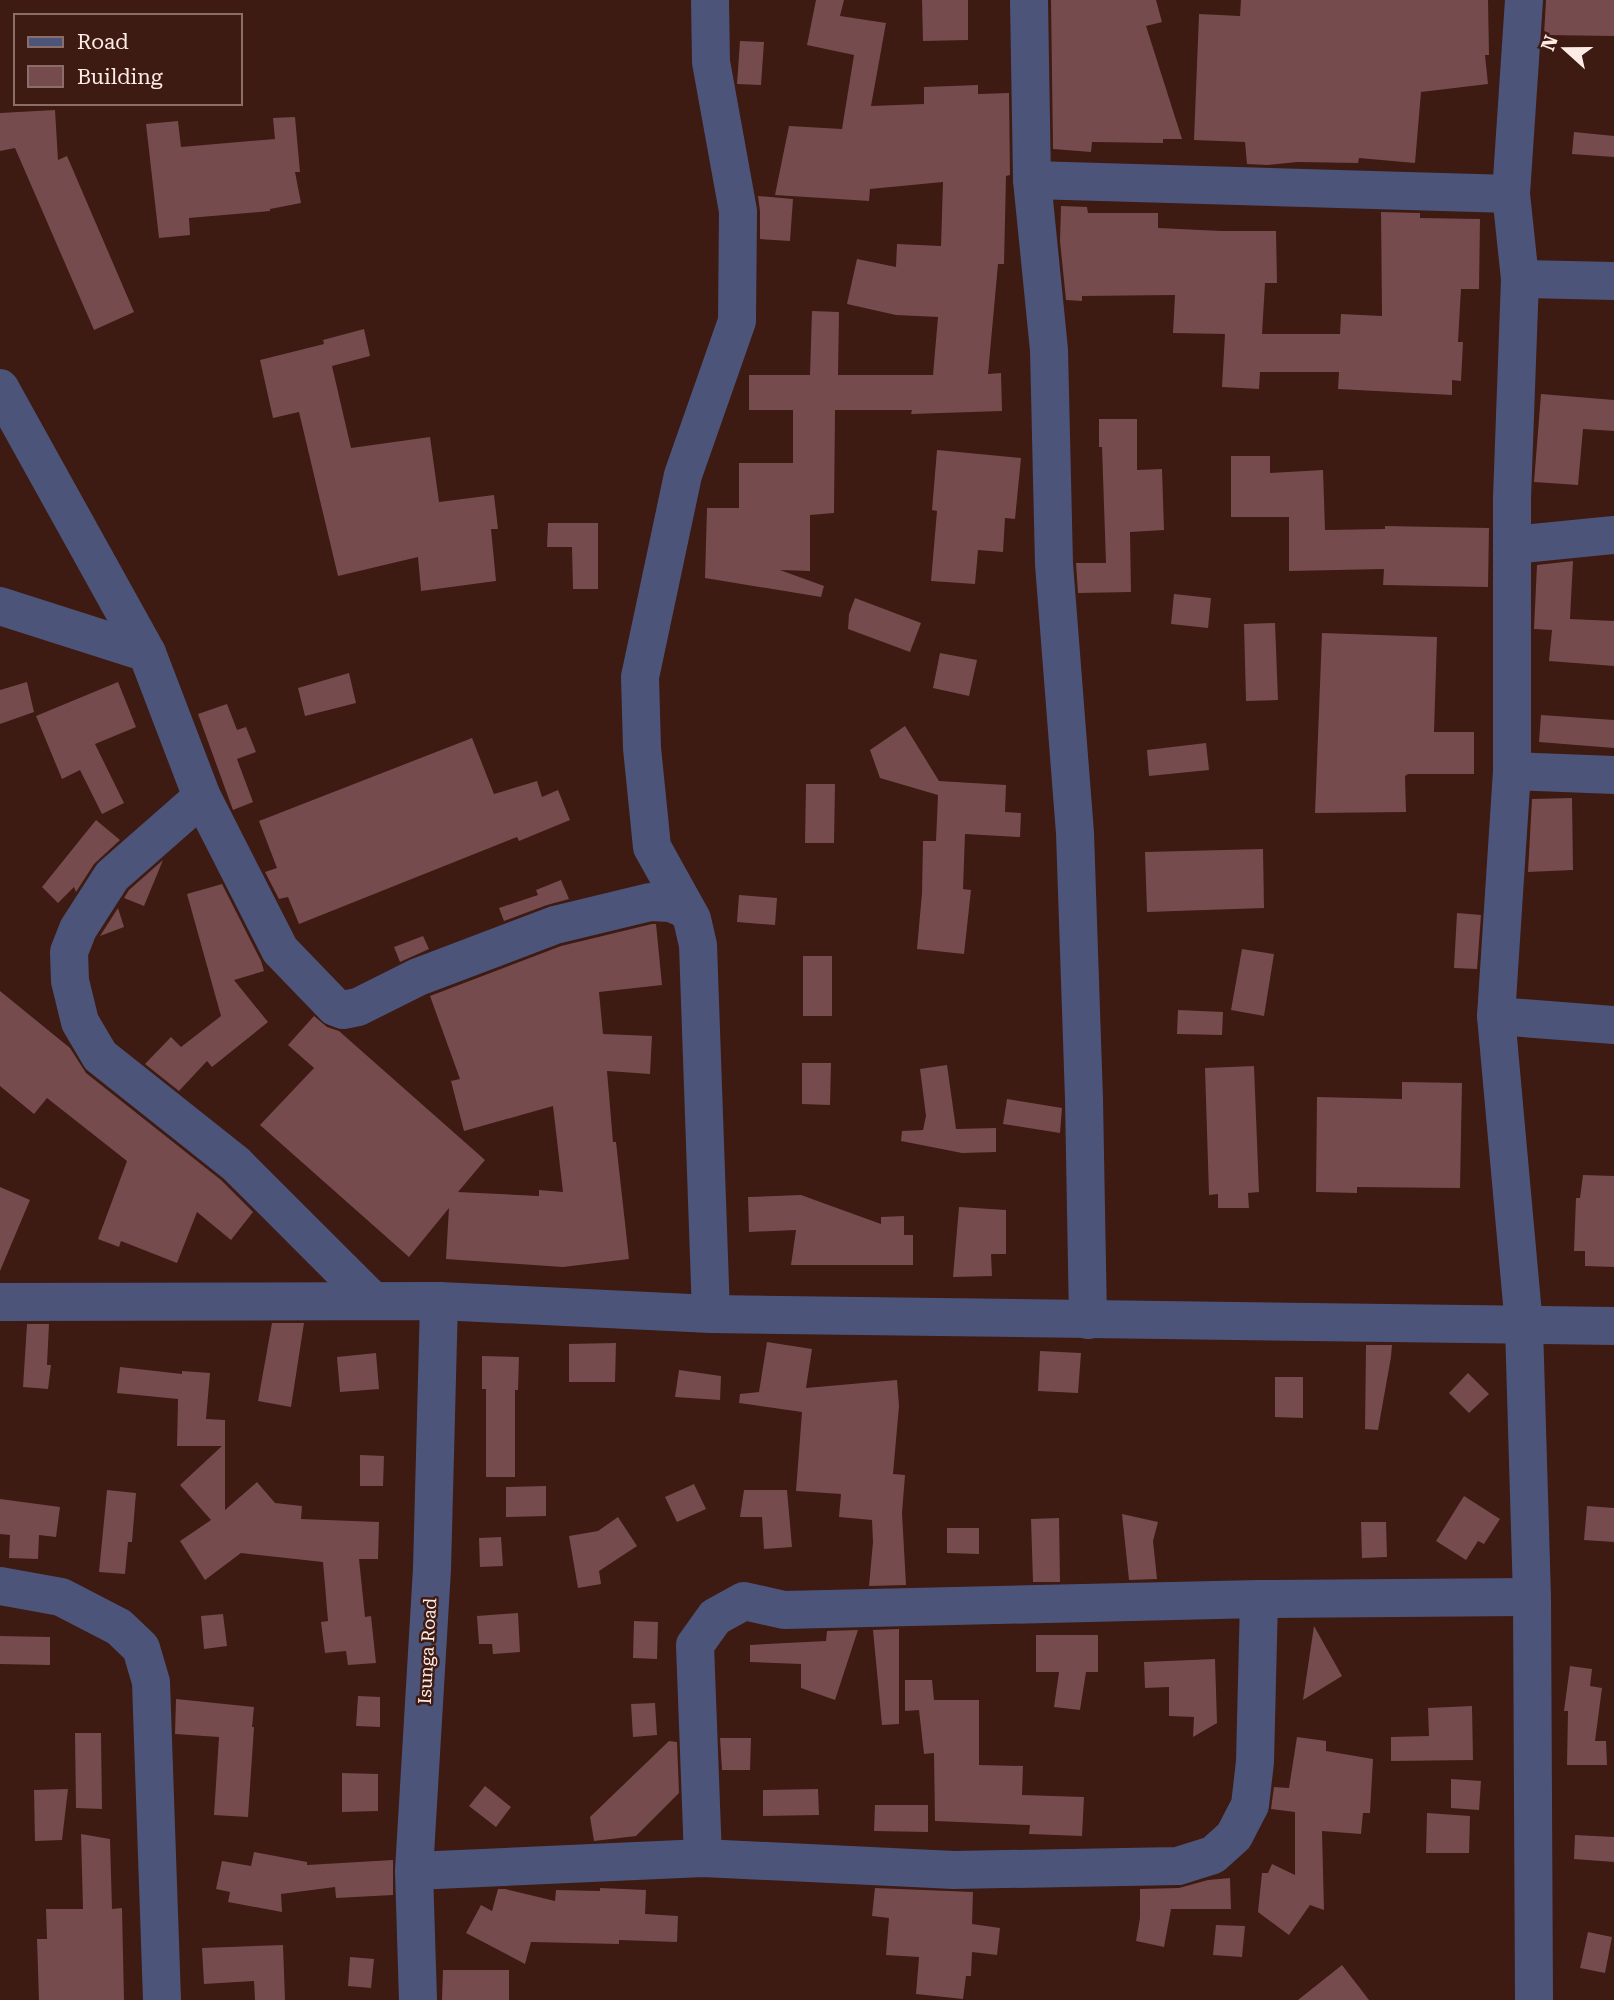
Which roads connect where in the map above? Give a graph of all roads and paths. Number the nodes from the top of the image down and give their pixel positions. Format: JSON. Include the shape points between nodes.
{"nodes":[{"id":1,"x":710,"y":0,"type":"edge"},
{"id":2,"x":1030,"y":0,"type":"edge"},
{"id":3,"x":1524,"y":0,"type":"edge"},
{"id":4,"x":1031,"y":180,"type":"junction"},
{"id":5,"x":1511,"y":194,"type":"junction"},
{"id":6,"x":1520,"y":279,"type":"junction"},
{"id":7,"x":1614,"y":281,"type":"edge"},
{"id":8,"x":0,"y":388,"type":"edge"},
{"id":9,"x":1614,"y":535,"type":"edge"},
{"id":10,"x":1512,"y":545,"type":"junction"},
{"id":11,"x":0,"y":607,"type":"edge"},
{"id":12,"x":147,"y":653,"type":"junction"},
{"id":13,"x":1512,"y":771,"type":"junction"},
{"id":14,"x":1614,"y":775,"type":"edge"},
{"id":15,"x":202,"y":797,"type":"junction"},
{"id":16,"x":685,"y":909,"type":"junction"},
{"id":17,"x":1496,"y":1016,"type":"junction"},
{"id":18,"x":1614,"y":1025,"type":"edge"},
{"id":19,"x":373,"y":1301,"type":"junction"},
{"id":20,"x":439,"y":1301,"type":"junction"},
{"id":21,"x":0,"y":1302,"type":"edge"},
{"id":22,"x":710,"y":1314,"type":"junction"},
{"id":23,"x":1088,"y":1320,"type":"junction"},
{"id":24,"x":1524,"y":1326,"type":"junction"},
{"id":25,"x":1614,"y":1326,"type":"edge"},
{"id":26,"x":0,"y":1586,"type":"edge"},
{"id":27,"x":1532,"y":1597,"type":"junction"},
{"id":28,"x":1259,"y":1599,"type":"junction"},
{"id":29,"x":703,"y":1858,"type":"junction"},
{"id":30,"x":414,"y":1871,"type":"junction"},
{"id":31,"x":162,"y":2000,"type":"edge"},
{"id":32,"x":418,"y":2000,"type":"edge"},
{"id":33,"x":1534,"y":2000,"type":"edge"}],
"edges":[{"from":1,"to":16,"type":"street","via":[[711,62],[738,211],[737,321],[683,475],[640,677],[652,847]]},
{"from":2,"to":4,"type":"street"},
{"from":3,"to":5,"type":"street"},
{"from":4,"to":5,"type":"street"},
{"from":4,"to":23,"type":"street","via":[[1049,350],[1054,564],[1075,833]]},
{"from":5,"to":6,"type":"street"},
{"from":6,"to":7,"type":"street"},
{"from":6,"to":10,"type":"street"},
{"from":8,"to":12,"type":"street"},
{"from":9,"to":10,"type":"street"},
{"from":10,"to":13,"type":"street"},
{"from":11,"to":12,"type":"street"},
{"from":12,"to":15,"type":"street"},
{"from":13,"to":14,"type":"street"},
{"from":13,"to":17,"type":"street"},
{"from":15,"to":16,"type":"street","via":[[280,950],[343,1010],[555,925],[650,902]]},
{"from":15,"to":19,"type":"street","via":[[112,876],[78,929],[69,952],[70,981],[80,1022],[100,1056],[236,1164]]},
{"from":16,"to":22,"type":"street","via":[[698,945]]},
{"from":17,"to":18,"type":"street"},
{"from":17,"to":24,"type":"street"},
{"from":19,"to":20,"type":"street"},
{"from":19,"to":21,"type":"street"},
{"from":20,"to":22,"type":"street"},
{"from":20,"to":30,"type":"street","name":"Isunga Road","via":[[432,1569]]},
{"from":22,"to":23,"type":"street"},
{"from":23,"to":24,"type":"street"},
{"from":24,"to":25,"type":"street"},
{"from":24,"to":27,"type":"street"},
{"from":26,"to":31,"type":"street","via":[[61,1597],[119,1627],[141,1648],[151,1682]]},
{"from":27,"to":28,"type":"street"},
{"from":27,"to":33,"type":"street"},
{"from":28,"to":29,"type":"street","via":[[1250,1805],[1234,1836],[1213,1855],[1178,1866],[954,1870]]},
{"from":28,"to":29,"type":"street","via":[[784,1610],[744,1601],[715,1617],[695,1645]]},
{"from":29,"to":30,"type":"street"},
{"from":30,"to":32,"type":"street","name":"Isunga Road"}]}
